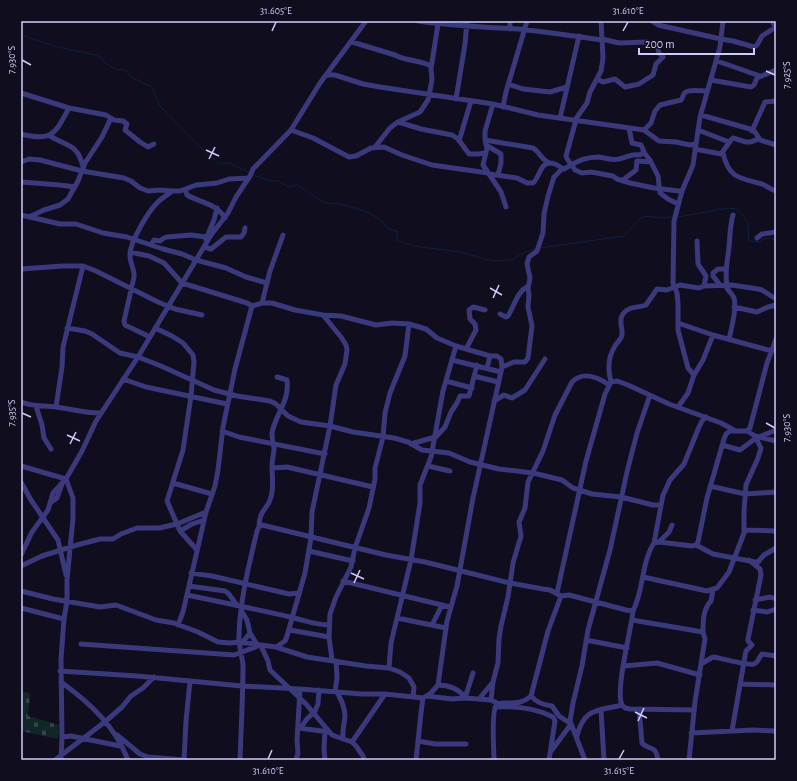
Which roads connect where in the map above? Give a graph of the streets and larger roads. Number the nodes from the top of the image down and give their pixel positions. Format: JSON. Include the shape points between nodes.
{"nodes":[{"id":1,"x":366,"y":21,"type":"edge"},
{"id":2,"x":418,"y":21,"type":"edge"},
{"id":3,"x":510,"y":21,"type":"edge"},
{"id":4,"x":527,"y":21,"type":"edge"},
{"id":5,"x":601,"y":21,"type":"edge"},
{"id":6,"x":652,"y":21,"type":"edge"},
{"id":7,"x":772,"y":21,"type":"edge"},
{"id":8,"x":724,"y":22,"type":"edge"},
{"id":9,"x":438,"y":24,"type":"junction"},
{"id":10,"x":467,"y":24,"type":"edge"},
{"id":11,"x":776,"y":27,"type":"edge"},
{"id":12,"x":510,"y":29,"type":"junction"},
{"id":13,"x":524,"y":30,"type":"junction"},
{"id":14,"x":579,"y":36,"type":"junction"},
{"id":15,"x":721,"y":39,"type":"junction"},
{"id":16,"x":602,"y":40,"type":"junction"},
{"id":17,"x":352,"y":42,"type":"junction"},
{"id":18,"x":717,"y":61,"type":"junction"},
{"id":19,"x":431,"y":66,"type":"junction"},
{"id":20,"x":331,"y":68,"type":"junction"},
{"id":21,"x":776,"y":70,"type":"edge"},
{"id":22,"x":327,"y":75,"type":"junction"},
{"id":23,"x":335,"y":75,"type":"junction"},
{"id":24,"x":760,"y":76,"type":"junction"},
{"id":25,"x":597,"y":79,"type":"junction"},
{"id":26,"x":711,"y":80,"type":"junction"},
{"id":27,"x":508,"y":84,"type":"junction"},
{"id":28,"x":567,"y":87,"type":"junction"},
{"id":29,"x":707,"y":90,"type":"junction"},
{"id":30,"x":21,"y":93,"type":"edge"},
{"id":31,"x":430,"y":94,"type":"junction"},
{"id":32,"x":456,"y":99,"type":"junction"},
{"id":33,"x":776,"y":101,"type":"edge"},
{"id":34,"x":471,"y":102,"type":"junction"},
{"id":35,"x":493,"y":104,"type":"junction"},
{"id":36,"x":503,"y":107,"type":"junction"},
{"id":37,"x":69,"y":108,"type":"junction"},
{"id":38,"x":701,"y":115,"type":"junction"},
{"id":39,"x":111,"y":118,"type":"junction"},
{"id":40,"x":560,"y":118,"type":"junction"},
{"id":41,"x":576,"y":120,"type":"junction"},
{"id":42,"x":398,"y":122,"type":"junction"},
{"id":43,"x":629,"y":128,"type":"junction"},
{"id":44,"x":291,"y":130,"type":"junction"},
{"id":45,"x":644,"y":130,"type":"junction"},
{"id":46,"x":698,"y":130,"type":"junction"},
{"id":47,"x":752,"y":130,"type":"junction"},
{"id":48,"x":21,"y":134,"type":"edge"},
{"id":49,"x":50,"y":136,"type":"junction"},
{"id":50,"x":758,"y":139,"type":"junction"},
{"id":51,"x":459,"y":141,"type":"junction"},
{"id":52,"x":729,"y":142,"type":"junction"},
{"id":53,"x":486,"y":143,"type":"junction"},
{"id":54,"x":154,"y":144,"type":"dead end"},
{"id":55,"x":776,"y":145,"type":"edge"},
{"id":56,"x":375,"y":147,"type":"junction"},
{"id":57,"x":695,"y":147,"type":"junction"},
{"id":58,"x":486,"y":152,"type":"junction"},
{"id":59,"x":644,"y":152,"type":"junction"},
{"id":60,"x":723,"y":153,"type":"junction"},
{"id":61,"x":21,"y":156,"type":"edge"},
{"id":62,"x":29,"y":159,"type":"junction"},
{"id":63,"x":21,"y":162,"type":"edge"},
{"id":64,"x":651,"y":162,"type":"junction"},
{"id":65,"x":550,"y":163,"type":"junction"},
{"id":66,"x":572,"y":164,"type":"junction"},
{"id":67,"x":82,"y":169,"type":"junction"},
{"id":68,"x":562,"y":169,"type":"junction"},
{"id":69,"x":488,"y":174,"type":"junction"},
{"id":70,"x":498,"y":175,"type":"junction"},
{"id":71,"x":250,"y":176,"type":"junction"},
{"id":72,"x":623,"y":180,"type":"junction"},
{"id":73,"x":21,"y":182,"type":"edge"},
{"id":74,"x":75,"y":187,"type":"junction"},
{"id":75,"x":659,"y":188,"type":"junction"},
{"id":76,"x":186,"y":189,"type":"junction"},
{"id":77,"x":172,"y":191,"type":"junction"},
{"id":78,"x":776,"y":191,"type":"edge"},
{"id":79,"x":682,"y":192,"type":"junction"},
{"id":80,"x":678,"y":204,"type":"junction"},
{"id":81,"x":506,"y":207,"type":"dead end"},
{"id":82,"x":217,"y":208,"type":"junction"},
{"id":83,"x":733,"y":214,"type":"dead end"},
{"id":84,"x":21,"y":216,"type":"edge"},
{"id":85,"x":29,"y":217,"type":"junction"},
{"id":86,"x":225,"y":218,"type":"junction"},
{"id":87,"x":245,"y":228,"type":"dead end"},
{"id":88,"x":776,"y":232,"type":"edge"},
{"id":89,"x":283,"y":235,"type":"dead end"},
{"id":90,"x":206,"y":237,"type":"junction"},
{"id":91,"x":757,"y":238,"type":"dead end"},
{"id":92,"x":134,"y":240,"type":"junction"},
{"id":93,"x":697,"y":241,"type":"dead end"},
{"id":94,"x":151,"y":245,"type":"junction"},
{"id":95,"x":204,"y":245,"type":"junction"},
{"id":96,"x":130,"y":252,"type":"junction"},
{"id":97,"x":196,"y":260,"type":"junction"},
{"id":98,"x":83,"y":266,"type":"junction"},
{"id":99,"x":21,"y":268,"type":"edge"},
{"id":100,"x":726,"y":268,"type":"junction"},
{"id":101,"x":182,"y":283,"type":"junction"},
{"id":102,"x":267,"y":283,"type":"junction"},
{"id":103,"x":724,"y":285,"type":"junction"},
{"id":104,"x":528,"y":286,"type":"junction"},
{"id":105,"x":704,"y":286,"type":"junction"},
{"id":106,"x":674,"y":287,"type":"junction"},
{"id":107,"x":132,"y":290,"type":"junction"},
{"id":108,"x":776,"y":298,"type":"edge"},
{"id":109,"x":262,"y":303,"type":"junction"},
{"id":110,"x":776,"y":305,"type":"edge"},
{"id":111,"x":168,"y":306,"type":"junction"},
{"id":112,"x":252,"y":306,"type":"junction"},
{"id":113,"x":734,"y":307,"type":"junction"},
{"id":114,"x":486,"y":310,"type":"dead end"},
{"id":115,"x":500,"y":314,"type":"dead end"},
{"id":116,"x":202,"y":315,"type":"dead end"},
{"id":117,"x":323,"y":316,"type":"junction"},
{"id":118,"x":678,"y":323,"type":"junction"},
{"id":119,"x":409,"y":324,"type":"junction"},
{"id":120,"x":67,"y":328,"type":"junction"},
{"id":121,"x":155,"y":328,"type":"junction"},
{"id":122,"x":713,"y":335,"type":"junction"},
{"id":123,"x":150,"y":337,"type":"junction"},
{"id":124,"x":729,"y":339,"type":"junction"},
{"id":125,"x":776,"y":339,"type":"edge"},
{"id":126,"x":456,"y":346,"type":"junction"},
{"id":127,"x":466,"y":349,"type":"junction"},
{"id":128,"x":772,"y":351,"type":"junction"},
{"id":129,"x":490,"y":356,"type":"junction"},
{"id":130,"x":138,"y":357,"type":"junction"},
{"id":131,"x":545,"y":359,"type":"dead end"},
{"id":132,"x":452,"y":360,"type":"junction"},
{"id":133,"x":477,"y":365,"type":"junction"},
{"id":134,"x":487,"y":368,"type":"junction"},
{"id":135,"x":501,"y":370,"type":"junction"},
{"id":136,"x":694,"y":375,"type":"junction"},
{"id":137,"x":474,"y":376,"type":"junction"},
{"id":138,"x":277,"y":377,"type":"dead end"},
{"id":139,"x":123,"y":379,"type":"junction"},
{"id":140,"x":192,"y":381,"type":"junction"},
{"id":141,"x":446,"y":381,"type":"junction"},
{"id":142,"x":498,"y":382,"type":"junction"},
{"id":143,"x":610,"y":384,"type":"junction"},
{"id":144,"x":472,"y":388,"type":"junction"},
{"id":145,"x":229,"y":395,"type":"junction"},
{"id":146,"x":650,"y":395,"type":"junction"},
{"id":147,"x":191,"y":396,"type":"junction"},
{"id":148,"x":494,"y":401,"type":"junction"},
{"id":149,"x":21,"y":402,"type":"edge"},
{"id":150,"x":227,"y":404,"type":"junction"},
{"id":151,"x":36,"y":406,"type":"junction"},
{"id":152,"x":56,"y":407,"type":"junction"},
{"id":153,"x":678,"y":407,"type":"junction"},
{"id":154,"x":282,"y":410,"type":"junction"},
{"id":155,"x":101,"y":413,"type":"junction"},
{"id":156,"x":706,"y":417,"type":"junction"},
{"id":157,"x":330,"y":426,"type":"junction"},
{"id":158,"x":734,"y":430,"type":"junction"},
{"id":159,"x":776,"y":430,"type":"edge"},
{"id":160,"x":222,"y":431,"type":"junction"},
{"id":161,"x":747,"y":431,"type":"junction"},
{"id":162,"x":383,"y":437,"type":"junction"},
{"id":163,"x":757,"y":437,"type":"junction"},
{"id":164,"x":434,"y":438,"type":"junction"},
{"id":165,"x":776,"y":441,"type":"edge"},
{"id":166,"x":273,"y":443,"type":"junction"},
{"id":167,"x":411,"y":444,"type":"junction"},
{"id":168,"x":722,"y":446,"type":"junction"},
{"id":169,"x":51,"y":449,"type":"dead end"},
{"id":170,"x":432,"y":451,"type":"junction"},
{"id":171,"x":325,"y":454,"type":"junction"},
{"id":172,"x":480,"y":464,"type":"junction"},
{"id":173,"x":21,"y":466,"type":"edge"},
{"id":174,"x":428,"y":466,"type":"junction"},
{"id":175,"x":272,"y":468,"type":"junction"},
{"id":176,"x":450,"y":471,"type":"dead end"},
{"id":177,"x":533,"y":473,"type":"junction"},
{"id":178,"x":320,"y":475,"type":"junction"},
{"id":179,"x":65,"y":480,"type":"junction"},
{"id":180,"x":21,"y":482,"type":"edge"},
{"id":181,"x":173,"y":482,"type":"junction"},
{"id":182,"x":710,"y":486,"type":"junction"},
{"id":183,"x":373,"y":487,"type":"junction"},
{"id":184,"x":579,"y":490,"type":"junction"},
{"id":185,"x":776,"y":492,"type":"edge"},
{"id":186,"x":212,"y":494,"type":"junction"},
{"id":187,"x":745,"y":494,"type":"junction"},
{"id":188,"x":621,"y":497,"type":"junction"},
{"id":189,"x":661,"y":505,"type":"junction"},
{"id":190,"x":206,"y":512,"type":"junction"},
{"id":191,"x":44,"y":517,"type":"junction"},
{"id":192,"x":204,"y":520,"type":"junction"},
{"id":193,"x":177,"y":524,"type":"junction"},
{"id":194,"x":672,"y":525,"type":"dead end"},
{"id":195,"x":259,"y":527,"type":"junction"},
{"id":196,"x":745,"y":530,"type":"junction"},
{"id":197,"x":180,"y":531,"type":"junction"},
{"id":198,"x":776,"y":532,"type":"edge"},
{"id":199,"x":311,"y":538,"type":"junction"},
{"id":200,"x":656,"y":543,"type":"junction"},
{"id":201,"x":696,"y":545,"type":"junction"},
{"id":202,"x":70,"y":547,"type":"junction"},
{"id":203,"x":355,"y":548,"type":"junction"},
{"id":204,"x":776,"y":548,"type":"edge"},
{"id":205,"x":197,"y":550,"type":"junction"},
{"id":206,"x":60,"y":551,"type":"junction"},
{"id":207,"x":309,"y":551,"type":"junction"},
{"id":208,"x":21,"y":555,"type":"edge"},
{"id":209,"x":735,"y":558,"type":"junction"},
{"id":210,"x":411,"y":560,"type":"junction"},
{"id":211,"x":749,"y":560,"type":"junction"},
{"id":212,"x":353,"y":561,"type":"junction"},
{"id":213,"x":21,"y":566,"type":"edge"},
{"id":214,"x":459,"y":572,"type":"junction"},
{"id":215,"x":191,"y":573,"type":"junction"},
{"id":216,"x":643,"y":577,"type":"junction"},
{"id":217,"x":68,"y":580,"type":"junction"},
{"id":218,"x":343,"y":581,"type":"junction"},
{"id":219,"x":510,"y":583,"type":"junction"},
{"id":220,"x":245,"y":584,"type":"junction"},
{"id":221,"x":189,"y":586,"type":"junction"},
{"id":222,"x":713,"y":590,"type":"junction"},
{"id":223,"x":21,"y":591,"type":"edge"},
{"id":224,"x":299,"y":593,"type":"junction"},
{"id":225,"x":187,"y":595,"type":"junction"},
{"id":226,"x":402,"y":595,"type":"junction"},
{"id":227,"x":559,"y":595,"type":"junction"},
{"id":228,"x":776,"y":598,"type":"edge"},
{"id":229,"x":755,"y":600,"type":"junction"},
{"id":230,"x":67,"y":601,"type":"junction"},
{"id":231,"x":596,"y":602,"type":"junction"},
{"id":232,"x":442,"y":605,"type":"junction"},
{"id":233,"x":240,"y":607,"type":"junction"},
{"id":234,"x":450,"y":607,"type":"junction"},
{"id":235,"x":21,"y":608,"type":"edge"},
{"id":236,"x":776,"y":609,"type":"edge"},
{"id":237,"x":753,"y":610,"type":"junction"},
{"id":238,"x":633,"y":611,"type":"junction"},
{"id":239,"x":293,"y":617,"type":"junction"},
{"id":240,"x":64,"y":618,"type":"junction"},
{"id":241,"x":182,"y":618,"type":"junction"},
{"id":242,"x":396,"y":618,"type":"junction"},
{"id":243,"x":632,"y":620,"type":"junction"},
{"id":244,"x":178,"y":625,"type":"junction"},
{"id":245,"x":329,"y":625,"type":"junction"},
{"id":246,"x":432,"y":625,"type":"junction"},
{"id":247,"x":446,"y":628,"type":"junction"},
{"id":248,"x":190,"y":630,"type":"junction"},
{"id":249,"x":290,"y":630,"type":"junction"},
{"id":250,"x":703,"y":632,"type":"junction"},
{"id":251,"x":250,"y":633,"type":"junction"},
{"id":252,"x":329,"y":637,"type":"junction"},
{"id":253,"x":586,"y":640,"type":"junction"},
{"id":254,"x":240,"y":643,"type":"junction"},
{"id":255,"x":81,"y":644,"type":"dead end"},
{"id":256,"x":259,"y":646,"type":"junction"},
{"id":257,"x":276,"y":648,"type":"junction"},
{"id":258,"x":627,"y":648,"type":"junction"},
{"id":259,"x":704,"y":649,"type":"junction"},
{"id":260,"x":241,"y":653,"type":"junction"},
{"id":261,"x":776,"y":656,"type":"edge"},
{"id":262,"x":713,"y":657,"type":"junction"},
{"id":263,"x":334,"y":661,"type":"junction"},
{"id":264,"x":736,"y":661,"type":"junction"},
{"id":265,"x":744,"y":663,"type":"junction"},
{"id":266,"x":701,"y":664,"type":"junction"},
{"id":267,"x":624,"y":666,"type":"junction"},
{"id":268,"x":389,"y":668,"type":"junction"},
{"id":269,"x":742,"y":670,"type":"junction"},
{"id":270,"x":60,"y":671,"type":"junction"},
{"id":271,"x":473,"y":673,"type":"dead end"},
{"id":272,"x":700,"y":675,"type":"junction"},
{"id":273,"x":154,"y":677,"type":"junction"},
{"id":274,"x":190,"y":681,"type":"junction"},
{"id":275,"x":61,"y":682,"type":"junction"},
{"id":276,"x":493,"y":682,"type":"junction"},
{"id":277,"x":740,"y":684,"type":"junction"},
{"id":278,"x":438,"y":685,"type":"junction"},
{"id":279,"x":776,"y":685,"type":"edge"},
{"id":280,"x":242,"y":686,"type":"junction"},
{"id":281,"x":290,"y":688,"type":"junction"},
{"id":282,"x":300,"y":688,"type":"junction"},
{"id":283,"x":319,"y":690,"type":"junction"},
{"id":284,"x":336,"y":692,"type":"junction"},
{"id":285,"x":385,"y":694,"type":"junction"},
{"id":286,"x":530,"y":696,"type":"junction"},
{"id":287,"x":413,"y":697,"type":"junction"},
{"id":288,"x":425,"y":697,"type":"junction"},
{"id":289,"x":299,"y":698,"type":"junction"},
{"id":290,"x":465,"y":698,"type":"junction"},
{"id":291,"x":479,"y":699,"type":"junction"},
{"id":292,"x":491,"y":700,"type":"junction"},
{"id":293,"x":497,"y":705,"type":"junction"},
{"id":294,"x":622,"y":705,"type":"junction"},
{"id":295,"x":639,"y":709,"type":"junction"},
{"id":296,"x":601,"y":710,"type":"junction"},
{"id":297,"x":694,"y":710,"type":"junction"},
{"id":298,"x":314,"y":714,"type":"junction"},
{"id":299,"x":733,"y":720,"type":"junction"},
{"id":300,"x":106,"y":721,"type":"junction"},
{"id":301,"x":571,"y":724,"type":"junction"},
{"id":302,"x":300,"y":728,"type":"junction"},
{"id":303,"x":327,"y":731,"type":"junction"},
{"id":304,"x":732,"y":731,"type":"junction"},
{"id":305,"x":739,"y":731,"type":"junction"},
{"id":306,"x":776,"y":731,"type":"edge"},
{"id":307,"x":691,"y":733,"type":"junction"},
{"id":308,"x":116,"y":735,"type":"junction"},
{"id":309,"x":577,"y":736,"type":"junction"},
{"id":310,"x":62,"y":737,"type":"junction"},
{"id":311,"x":84,"y":738,"type":"junction"},
{"id":312,"x":343,"y":739,"type":"junction"},
{"id":313,"x":418,"y":741,"type":"junction"},
{"id":314,"x":352,"y":742,"type":"junction"},
{"id":315,"x":466,"y":744,"type":"dead end"},
{"id":316,"x":121,"y":746,"type":"junction"},
{"id":317,"x":135,"y":750,"type":"junction"},
{"id":318,"x":551,"y":751,"type":"junction"},
{"id":319,"x":61,"y":758,"type":"edge"},
{"id":320,"x":55,"y":760,"type":"edge"},
{"id":321,"x":128,"y":760,"type":"edge"},
{"id":322,"x":184,"y":760,"type":"edge"},
{"id":323,"x":240,"y":760,"type":"edge"},
{"id":324,"x":296,"y":760,"type":"edge"},
{"id":325,"x":325,"y":760,"type":"edge"},
{"id":326,"x":364,"y":760,"type":"edge"},
{"id":327,"x":416,"y":760,"type":"edge"},
{"id":328,"x":494,"y":760,"type":"edge"},
{"id":329,"x":549,"y":760,"type":"edge"},
{"id":330,"x":585,"y":760,"type":"edge"},
{"id":331,"x":604,"y":760,"type":"edge"},
{"id":332,"x":658,"y":760,"type":"edge"},
{"id":333,"x":689,"y":760,"type":"edge"}],
"edges":[{"from":1,"to":17,"type":"street"},
{"from":2,"to":9,"type":"street"},
{"from":3,"to":12,"type":"street"},
{"from":4,"to":13,"type":"street"},
{"from":5,"to":16,"type":"street"},
{"from":6,"to":15,"type":"street","via":[[658,25]]},
{"from":7,"to":11,"type":"street"},
{"from":8,"to":15,"type":"street"},
{"from":9,"to":10,"type":"street"},
{"from":9,"to":19,"type":"street"},
{"from":10,"to":12,"type":"street"},
{"from":10,"to":32,"type":"street"},
{"from":11,"to":15,"type":"street","via":[[762,36],[754,46]]},
{"from":12,"to":13,"type":"street"},
{"from":13,"to":14,"type":"street"},
{"from":13,"to":27,"type":"street"},
{"from":14,"to":16,"type":"street"},
{"from":14,"to":28,"type":"street"},
{"from":15,"to":18,"type":"street"},
{"from":16,"to":25,"type":"street","via":[[603,63]]},
{"from":16,"to":25,"type":"street","via":[[619,43],[647,42],[657,46],[663,57],[656,64],[653,75],[639,84],[627,87],[615,79],[603,82]]},
{"from":17,"to":19,"type":"street"},
{"from":17,"to":20,"type":"street"},
{"from":18,"to":24,"type":"street"},
{"from":18,"to":26,"type":"street"},
{"from":19,"to":31,"type":"street"},
{"from":20,"to":22,"type":"street"},
{"from":20,"to":23,"type":"street"},
{"from":21,"to":24,"type":"street"},
{"from":22,"to":23,"type":"street"},
{"from":22,"to":44,"type":"street"},
{"from":23,"to":31,"type":"street","via":[[380,88]]},
{"from":24,"to":26,"type":"street","via":[[751,87]]},
{"from":25,"to":41,"type":"street","via":[[587,103]]},
{"from":26,"to":29,"type":"street"},
{"from":27,"to":28,"type":"street","via":[[523,89],[550,92]]},
{"from":27,"to":36,"type":"street"},
{"from":28,"to":40,"type":"street"},
{"from":29,"to":38,"type":"street"},
{"from":29,"to":45,"type":"street","via":[[688,91],[681,100],[660,105]]},
{"from":30,"to":37,"type":"street"},
{"from":31,"to":32,"type":"street"},
{"from":31,"to":42,"type":"street","via":[[420,112]]},
{"from":32,"to":34,"type":"street"},
{"from":33,"to":47,"type":"street","via":[[765,102]]},
{"from":34,"to":35,"type":"street"},
{"from":34,"to":51,"type":"street"},
{"from":35,"to":36,"type":"street"},
{"from":35,"to":53,"type":"street","via":[[486,125]]},
{"from":36,"to":40,"type":"street"},
{"from":37,"to":39,"type":"street","via":[[96,112]]},
{"from":37,"to":49,"type":"street"},
{"from":38,"to":46,"type":"street"},
{"from":38,"to":47,"type":"street"},
{"from":39,"to":54,"type":"street","via":[[125,122],[125,130],[144,145],[148,147]]},
{"from":39,"to":67,"type":"street"},
{"from":40,"to":41,"type":"street"},
{"from":41,"to":43,"type":"street"},
{"from":41,"to":66,"type":"street","via":[[566,156]]},
{"from":42,"to":51,"type":"street","via":[[450,134]]},
{"from":42,"to":56,"type":"street","via":[[385,133]]},
{"from":43,"to":45,"type":"street"},
{"from":43,"to":59,"type":"street","via":[[632,143],[641,145]]},
{"from":44,"to":56,"type":"street","via":[[313,138],[349,157]]},
{"from":44,"to":71,"type":"street","via":[[266,154]]},
{"from":45,"to":57,"type":"street","via":[[659,141]]},
{"from":46,"to":52,"type":"street"},
{"from":46,"to":57,"type":"street"},
{"from":47,"to":50,"type":"street"},
{"from":48,"to":49,"type":"street"},
{"from":49,"to":67,"type":"street","via":[[76,149],[81,157]]},
{"from":50,"to":52,"type":"street","via":[[747,143],[733,138]]},
{"from":50,"to":55,"type":"street"},
{"from":51,"to":58,"type":"street","via":[[469,154]]},
{"from":52,"to":60,"type":"street"},
{"from":53,"to":58,"type":"street"},
{"from":53,"to":65,"type":"street","via":[[533,148]]},
{"from":53,"to":70,"type":"street","via":[[501,154]]},
{"from":56,"to":69,"type":"street","via":[[384,147],[432,165]]},
{"from":57,"to":60,"type":"street"},
{"from":57,"to":79,"type":"street","via":[[693,165]]},
{"from":58,"to":69,"type":"street","via":[[483,165]]},
{"from":59,"to":64,"type":"street"},
{"from":59,"to":66,"type":"street","via":[[640,155],[630,154],[617,160],[587,158]]},
{"from":60,"to":78,"type":"street","via":[[729,168],[738,178]]},
{"from":61,"to":62,"type":"street"},
{"from":62,"to":63,"type":"street"},
{"from":62,"to":67,"type":"street"},
{"from":64,"to":72,"type":"street","via":[[636,161],[636,170]]},
{"from":64,"to":75,"type":"street","via":[[658,176]]},
{"from":65,"to":68,"type":"street","via":[[558,164]]},
{"from":65,"to":70,"type":"street","via":[[540,168],[533,183]]},
{"from":66,"to":68,"type":"street"},
{"from":66,"to":72,"type":"street","via":[[575,170],[580,172],[604,174]]},
{"from":67,"to":74,"type":"street"},
{"from":67,"to":77,"type":"street","via":[[128,179],[148,191]]},
{"from":68,"to":104,"type":"street","via":[[555,175],[548,196],[537,251],[528,259]]},
{"from":69,"to":70,"type":"street"},
{"from":69,"to":81,"type":"street","via":[[501,192]]},
{"from":71,"to":76,"type":"street"},
{"from":71,"to":86,"type":"street"},
{"from":72,"to":75,"type":"street"},
{"from":73,"to":74,"type":"street"},
{"from":74,"to":85,"type":"street","via":[[60,206]]},
{"from":75,"to":79,"type":"street"},
{"from":75,"to":80,"type":"street","via":[[661,194]]},
{"from":76,"to":77,"type":"street"},
{"from":76,"to":82,"type":"street","via":[[187,195]]},
{"from":77,"to":92,"type":"street","via":[[155,205]]},
{"from":79,"to":80,"type":"street"},
{"from":80,"to":106,"type":"street","via":[[673,234]]},
{"from":82,"to":86,"type":"street"},
{"from":82,"to":90,"type":"street"},
{"from":83,"to":100,"type":"street"},
{"from":84,"to":85,"type":"street"},
{"from":85,"to":92,"type":"street","via":[[60,224],[76,224]]},
{"from":86,"to":95,"type":"street"},
{"from":87,"to":95,"type":"street","via":[[241,237],[226,237],[211,249]]},
{"from":88,"to":91,"type":"street","via":[[762,234]]},
{"from":89,"to":102,"type":"street"},
{"from":90,"to":94,"type":"street","via":[[167,237],[160,242],[153,240]]},
{"from":90,"to":95,"type":"street"},
{"from":92,"to":94,"type":"street"},
{"from":92,"to":96,"type":"street"},
{"from":93,"to":105,"type":"street","via":[[698,264],[706,276]]},
{"from":94,"to":97,"type":"street"},
{"from":95,"to":97,"type":"street"},
{"from":96,"to":101,"type":"street","via":[[149,256],[164,263]]},
{"from":96,"to":107,"type":"street","via":[[134,273]]},
{"from":97,"to":101,"type":"street"},
{"from":97,"to":102,"type":"street"},
{"from":98,"to":99,"type":"street"},
{"from":98,"to":107,"type":"street"},
{"from":98,"to":120,"type":"street"},
{"from":100,"to":103,"type":"street"},
{"from":100,"to":103,"type":"street","via":[[718,268],[713,273],[713,276]]},
{"from":101,"to":111,"type":"street"},
{"from":101,"to":112,"type":"street"},
{"from":102,"to":109,"type":"street"},
{"from":103,"to":105,"type":"street"},
{"from":103,"to":108,"type":"street","via":[[760,289]]},
{"from":103,"to":113,"type":"street","via":[[734,298]]},
{"from":104,"to":115,"type":"street","via":[[517,297],[508,316]]},
{"from":104,"to":135,"type":"street","via":[[532,326],[528,358],[525,362],[514,362]]},
{"from":105,"to":106,"type":"street"},
{"from":106,"to":118,"type":"street","via":[[678,303]]},
{"from":106,"to":143,"type":"street","via":[[667,290],[657,289],[646,305],[630,308],[622,315],[622,336],[614,347],[609,364]]},
{"from":107,"to":111,"type":"street"},
{"from":107,"to":123,"type":"street","via":[[125,325]]},
{"from":109,"to":112,"type":"street"},
{"from":109,"to":117,"type":"street","via":[[278,304]]},
{"from":110,"to":113,"type":"street","via":[[757,312]]},
{"from":111,"to":116,"type":"street"},
{"from":111,"to":121,"type":"street"},
{"from":112,"to":145,"type":"street"},
{"from":113,"to":124,"type":"street"},
{"from":114,"to":127,"type":"street","via":[[473,307],[470,310],[470,318],[476,330]]},
{"from":117,"to":119,"type":"street","via":[[341,316],[376,326],[392,323]]},
{"from":117,"to":157,"type":"street","via":[[341,337],[347,350],[345,364],[336,385]]},
{"from":118,"to":122,"type":"street"},
{"from":118,"to":136,"type":"street","via":[[688,368]]},
{"from":119,"to":126,"type":"street","via":[[428,329],[437,338]]},
{"from":119,"to":162,"type":"street","via":[[405,356],[385,413]]},
{"from":120,"to":130,"type":"street","via":[[85,331],[120,353]]},
{"from":120,"to":152,"type":"street"},
{"from":121,"to":123,"type":"street"},
{"from":121,"to":140,"type":"street","via":[[176,338],[190,352],[194,362]]},
{"from":122,"to":124,"type":"street"},
{"from":122,"to":136,"type":"street"},
{"from":123,"to":130,"type":"street"},
{"from":124,"to":128,"type":"street"},
{"from":125,"to":128,"type":"street"},
{"from":126,"to":127,"type":"street"},
{"from":126,"to":132,"type":"street"},
{"from":127,"to":129,"type":"street"},
{"from":128,"to":161,"type":"street","via":[[752,423]]},
{"from":129,"to":134,"type":"street"},
{"from":129,"to":135,"type":"street","via":[[500,357]]},
{"from":130,"to":139,"type":"street"},
{"from":130,"to":140,"type":"street"},
{"from":131,"to":148,"type":"street","via":[[525,390],[512,398],[504,395]]},
{"from":132,"to":133,"type":"street"},
{"from":132,"to":141,"type":"street"},
{"from":133,"to":134,"type":"street"},
{"from":133,"to":137,"type":"street"},
{"from":134,"to":135,"type":"street"},
{"from":135,"to":142,"type":"street"},
{"from":136,"to":153,"type":"street","via":[[688,392]]},
{"from":137,"to":142,"type":"street"},
{"from":137,"to":144,"type":"street"},
{"from":138,"to":154,"type":"street","via":[[286,379],[287,382]]},
{"from":139,"to":147,"type":"street"},
{"from":139,"to":155,"type":"street"},
{"from":140,"to":145,"type":"street"},
{"from":140,"to":147,"type":"street"},
{"from":141,"to":144,"type":"street"},
{"from":141,"to":164,"type":"street"},
{"from":142,"to":148,"type":"street"},
{"from":143,"to":146,"type":"street","via":[[617,381]]},
{"from":143,"to":177,"type":"street","via":[[585,376],[575,378],[555,416]]},
{"from":143,"to":184,"type":"street","via":[[595,426]]},
{"from":144,"to":164,"type":"street","via":[[468,397],[460,396],[445,427]]},
{"from":145,"to":150,"type":"street"},
{"from":145,"to":154,"type":"street","via":[[270,401]]},
{"from":146,"to":153,"type":"street"},
{"from":146,"to":188,"type":"street","via":[[637,433]]},
{"from":147,"to":150,"type":"street"},
{"from":147,"to":181,"type":"street","via":[[183,450]]},
{"from":148,"to":172,"type":"street"},
{"from":149,"to":151,"type":"street"},
{"from":150,"to":160,"type":"street"},
{"from":151,"to":152,"type":"street"},
{"from":151,"to":169,"type":"street","via":[[44,438]]},
{"from":152,"to":155,"type":"street"},
{"from":153,"to":156,"type":"street"},
{"from":154,"to":157,"type":"street","via":[[294,420]]},
{"from":154,"to":166,"type":"street","via":[[272,432]]},
{"from":155,"to":179,"type":"street"},
{"from":156,"to":158,"type":"street"},
{"from":156,"to":189,"type":"street","via":[[699,427],[684,464],[670,480]]},
{"from":157,"to":162,"type":"street"},
{"from":157,"to":171,"type":"street"},
{"from":158,"to":161,"type":"street"},
{"from":158,"to":168,"type":"street","via":[[726,434]]},
{"from":159,"to":163,"type":"street"},
{"from":160,"to":166,"type":"street"},
{"from":160,"to":186,"type":"street","via":[[218,470]]},
{"from":161,"to":163,"type":"street"},
{"from":162,"to":167,"type":"street"},
{"from":162,"to":183,"type":"street"},
{"from":163,"to":165,"type":"street"},
{"from":163,"to":168,"type":"street","via":[[740,450]]},
{"from":163,"to":187,"type":"street","via":[[760,448],[758,458]]},
{"from":164,"to":167,"type":"street"},
{"from":164,"to":170,"type":"street"},
{"from":166,"to":171,"type":"street"},
{"from":166,"to":175,"type":"street"},
{"from":167,"to":170,"type":"street","via":[[422,450]]},
{"from":168,"to":182,"type":"street"},
{"from":170,"to":172,"type":"street","via":[[449,453]]},
{"from":170,"to":174,"type":"street"},
{"from":171,"to":178,"type":"street"},
{"from":172,"to":177,"type":"street"},
{"from":172,"to":214,"type":"street"},
{"from":173,"to":179,"type":"street"},
{"from":174,"to":176,"type":"street"},
{"from":174,"to":210,"type":"street","via":[[420,485],[419,513]]},
{"from":175,"to":178,"type":"street","via":[[287,467]]},
{"from":175,"to":195,"type":"street","via":[[272,495],[260,517]]},
{"from":177,"to":184,"type":"street","via":[[562,480]]},
{"from":177,"to":219,"type":"street","via":[[528,482],[525,508],[520,520],[520,536]]},
{"from":178,"to":183,"type":"street"},
{"from":178,"to":199,"type":"street","via":[[312,512]]},
{"from":179,"to":191,"type":"street","via":[[53,493]]},
{"from":179,"to":202,"type":"street","via":[[72,493],[73,502]]},
{"from":180,"to":191,"type":"street"},
{"from":181,"to":186,"type":"street"},
{"from":181,"to":193,"type":"street","via":[[167,501]]},
{"from":182,"to":187,"type":"street"},
{"from":182,"to":201,"type":"street","via":[[700,539]]},
{"from":183,"to":203,"type":"street","via":[[367,515]]},
{"from":184,"to":188,"type":"street"},
{"from":184,"to":227,"type":"street"},
{"from":185,"to":187,"type":"street"},
{"from":186,"to":190,"type":"street"},
{"from":187,"to":196,"type":"street"},
{"from":188,"to":189,"type":"street"},
{"from":188,"to":231,"type":"street"},
{"from":189,"to":200,"type":"street"},
{"from":190,"to":192,"type":"street"},
{"from":190,"to":193,"type":"street"},
{"from":191,"to":206,"type":"street","via":[[58,540]]},
{"from":191,"to":208,"type":"street","via":[[32,532]]},
{"from":192,"to":197,"type":"street"},
{"from":192,"to":205,"type":"street"},
{"from":193,"to":197,"type":"street"},
{"from":193,"to":202,"type":"street","via":[[159,528],[137,528],[113,539],[100,539]]},
{"from":194,"to":200,"type":"street","via":[[669,532]]},
{"from":195,"to":199,"type":"street","via":[[262,525]]},
{"from":195,"to":220,"type":"street"},
{"from":196,"to":198,"type":"street"},
{"from":196,"to":209,"type":"street"},
{"from":197,"to":205,"type":"street"},
{"from":199,"to":203,"type":"street"},
{"from":199,"to":207,"type":"street"},
{"from":200,"to":201,"type":"street"},
{"from":200,"to":216,"type":"street","via":[[650,550]]},
{"from":201,"to":209,"type":"street","via":[[713,554]]},
{"from":202,"to":206,"type":"street"},
{"from":202,"to":217,"type":"street"},
{"from":203,"to":210,"type":"street"},
{"from":203,"to":212,"type":"street"},
{"from":204,"to":211,"type":"street","via":[[764,554],[758,562]]},
{"from":205,"to":215,"type":"street"},
{"from":206,"to":213,"type":"street"},
{"from":206,"to":217,"type":"street"},
{"from":207,"to":212,"type":"street"},
{"from":207,"to":224,"type":"street"},
{"from":209,"to":211,"type":"street"},
{"from":209,"to":222,"type":"street","via":[[723,582]]},
{"from":210,"to":214,"type":"street"},
{"from":210,"to":226,"type":"street"},
{"from":211,"to":229,"type":"street","via":[[761,571]]},
{"from":212,"to":218,"type":"street"},
{"from":214,"to":219,"type":"street"},
{"from":214,"to":234,"type":"street"},
{"from":215,"to":220,"type":"street"},
{"from":215,"to":221,"type":"street"},
{"from":216,"to":222,"type":"street","via":[[700,590]]},
{"from":216,"to":238,"type":"street"},
{"from":217,"to":230,"type":"street"},
{"from":218,"to":226,"type":"street"},
{"from":218,"to":245,"type":"street","via":[[333,603]]},
{"from":219,"to":227,"type":"street","via":[[543,589]]},
{"from":219,"to":276,"type":"street"},
{"from":220,"to":224,"type":"street","via":[[289,594]]},
{"from":220,"to":233,"type":"street"},
{"from":221,"to":225,"type":"street"},
{"from":221,"to":233,"type":"street","via":[[225,591]]},
{"from":222,"to":250,"type":"street","via":[[704,614]]},
{"from":223,"to":230,"type":"street"},
{"from":224,"to":239,"type":"street"},
{"from":225,"to":233,"type":"street"},
{"from":225,"to":241,"type":"street"},
{"from":226,"to":232,"type":"street"},
{"from":226,"to":242,"type":"street"},
{"from":227,"to":231,"type":"street"},
{"from":227,"to":286,"type":"street"},
{"from":228,"to":229,"type":"street"},
{"from":229,"to":237,"type":"street"},
{"from":230,"to":240,"type":"street"},
{"from":230,"to":244,"type":"street","via":[[100,607],[116,605]]},
{"from":231,"to":238,"type":"street"},
{"from":231,"to":253,"type":"street"},
{"from":232,"to":234,"type":"street"},
{"from":232,"to":246,"type":"street"},
{"from":233,"to":239,"type":"street"},
{"from":233,"to":251,"type":"street"},
{"from":233,"to":254,"type":"street"},
{"from":234,"to":247,"type":"street"},
{"from":235,"to":240,"type":"street"},
{"from":236,"to":237,"type":"street","via":[[767,612]]},
{"from":237,"to":265,"type":"street","via":[[748,641],[752,645],[745,653]]},
{"from":238,"to":243,"type":"street"},
{"from":239,"to":245,"type":"street"},
{"from":239,"to":249,"type":"street"},
{"from":240,"to":270,"type":"street"},
{"from":241,"to":244,"type":"street"},
{"from":241,"to":248,"type":"street"},
{"from":242,"to":246,"type":"street"},
{"from":242,"to":268,"type":"street"},
{"from":243,"to":250,"type":"street"},
{"from":243,"to":258,"type":"street"},
{"from":244,"to":248,"type":"street"},
{"from":245,"to":252,"type":"street"},
{"from":246,"to":247,"type":"street"},
{"from":247,"to":278,"type":"street"},
{"from":248,"to":254,"type":"street","via":[[218,642]]},
{"from":249,"to":252,"type":"street"},
{"from":249,"to":257,"type":"street","via":[[285,641]]},
{"from":250,"to":259,"type":"street"},
{"from":251,"to":254,"type":"street"},
{"from":251,"to":256,"type":"street"},
{"from":252,"to":263,"type":"street"},
{"from":253,"to":258,"type":"street"},
{"from":253,"to":301,"type":"street"},
{"from":254,"to":256,"type":"street"},
{"from":254,"to":260,"type":"street"},
{"from":255,"to":260,"type":"street","via":[[230,655]]},
{"from":256,"to":257,"type":"street"},
{"from":256,"to":260,"type":"street"},
{"from":256,"to":281,"type":"street","via":[[270,670]]},
{"from":257,"to":263,"type":"street","via":[[307,657]]},
{"from":258,"to":267,"type":"street"},
{"from":259,"to":262,"type":"street"},
{"from":259,"to":266,"type":"street"},
{"from":260,"to":280,"type":"street"},
{"from":261,"to":265,"type":"street","via":[[762,654],[754,664]]},
{"from":262,"to":264,"type":"street"},
{"from":262,"to":266,"type":"street"},
{"from":263,"to":268,"type":"street"},
{"from":263,"to":284,"type":"street"},
{"from":264,"to":265,"type":"street"},
{"from":264,"to":269,"type":"street"},
{"from":265,"to":269,"type":"street"},
{"from":266,"to":272,"type":"street"},
{"from":267,"to":272,"type":"street","via":[[656,663]]},
{"from":267,"to":294,"type":"street","via":[[620,696]]},
{"from":268,"to":287,"type":"street","via":[[409,678],[414,687]]},
{"from":269,"to":277,"type":"street"},
{"from":270,"to":273,"type":"street"},
{"from":270,"to":275,"type":"street"},
{"from":271,"to":290,"type":"street"},
{"from":272,"to":297,"type":"street"},
{"from":273,"to":274,"type":"street"},
{"from":273,"to":300,"type":"street"},
{"from":274,"to":280,"type":"street"},
{"from":274,"to":322,"type":"street"},
{"from":275,"to":300,"type":"street"},
{"from":275,"to":310,"type":"street"},
{"from":276,"to":291,"type":"street"},
{"from":276,"to":292,"type":"street"},
{"from":277,"to":279,"type":"street"},
{"from":277,"to":299,"type":"street"},
{"from":278,"to":288,"type":"street"},
{"from":278,"to":290,"type":"street","via":[[455,689]]},
{"from":280,"to":281,"type":"street"},
{"from":280,"to":323,"type":"street"},
{"from":281,"to":282,"type":"street"},
{"from":281,"to":289,"type":"street"},
{"from":282,"to":283,"type":"street"},
{"from":282,"to":289,"type":"street"},
{"from":283,"to":284,"type":"street"},
{"from":283,"to":298,"type":"street"},
{"from":284,"to":285,"type":"street"},
{"from":284,"to":312,"type":"street","via":[[345,713]]},
{"from":285,"to":287,"type":"street"},
{"from":285,"to":314,"type":"street"},
{"from":286,"to":293,"type":"street","via":[[525,701]]},
{"from":286,"to":301,"type":"street","via":[[552,706],[559,716]]},
{"from":287,"to":288,"type":"street"},
{"from":288,"to":290,"type":"street"},
{"from":288,"to":313,"type":"street"},
{"from":289,"to":298,"type":"street"},
{"from":289,"to":302,"type":"street"},
{"from":290,"to":291,"type":"street"},
{"from":291,"to":292,"type":"street"},
{"from":292,"to":293,"type":"street"},
{"from":293,"to":318,"type":"street","via":[[528,709],[553,717],[555,721]]},
{"from":293,"to":328,"type":"street","via":[[494,718]]},
{"from":294,"to":295,"type":"street","via":[[625,708]]},
{"from":294,"to":296,"type":"street"},
{"from":295,"to":297,"type":"street"},
{"from":295,"to":332,"type":"street","via":[[642,743],[653,748]]},
{"from":296,"to":309,"type":"street","via":[[587,715],[579,727]]},
{"from":296,"to":331,"type":"street"},
{"from":297,"to":307,"type":"street"},
{"from":298,"to":302,"type":"street"},
{"from":298,"to":303,"type":"street"},
{"from":299,"to":304,"type":"street"},
{"from":299,"to":305,"type":"street"},
{"from":300,"to":308,"type":"street"},
{"from":300,"to":311,"type":"street"},
{"from":301,"to":309,"type":"street"},
{"from":301,"to":318,"type":"street"},
{"from":302,"to":303,"type":"street"},
{"from":302,"to":324,"type":"street"},
{"from":303,"to":312,"type":"street"},
{"from":303,"to":325,"type":"street"},
{"from":304,"to":305,"type":"street"},
{"from":304,"to":307,"type":"street"},
{"from":305,"to":306,"type":"street"},
{"from":307,"to":333,"type":"street"},
{"from":308,"to":316,"type":"street"},
{"from":308,"to":317,"type":"street"},
{"from":309,"to":330,"type":"street"},
{"from":310,"to":311,"type":"street"},
{"from":310,"to":319,"type":"street"},
{"from":311,"to":316,"type":"street"},
{"from":311,"to":319,"type":"street"},
{"from":312,"to":314,"type":"street"},
{"from":313,"to":315,"type":"street"},
{"from":313,"to":327,"type":"street"},
{"from":314,"to":326,"type":"street"},
{"from":316,"to":317,"type":"street"},
{"from":316,"to":321,"type":"street"},
{"from":317,"to":322,"type":"street","via":[[148,757]]},
{"from":318,"to":329,"type":"street"},
{"from":319,"to":320,"type":"street"}]}
